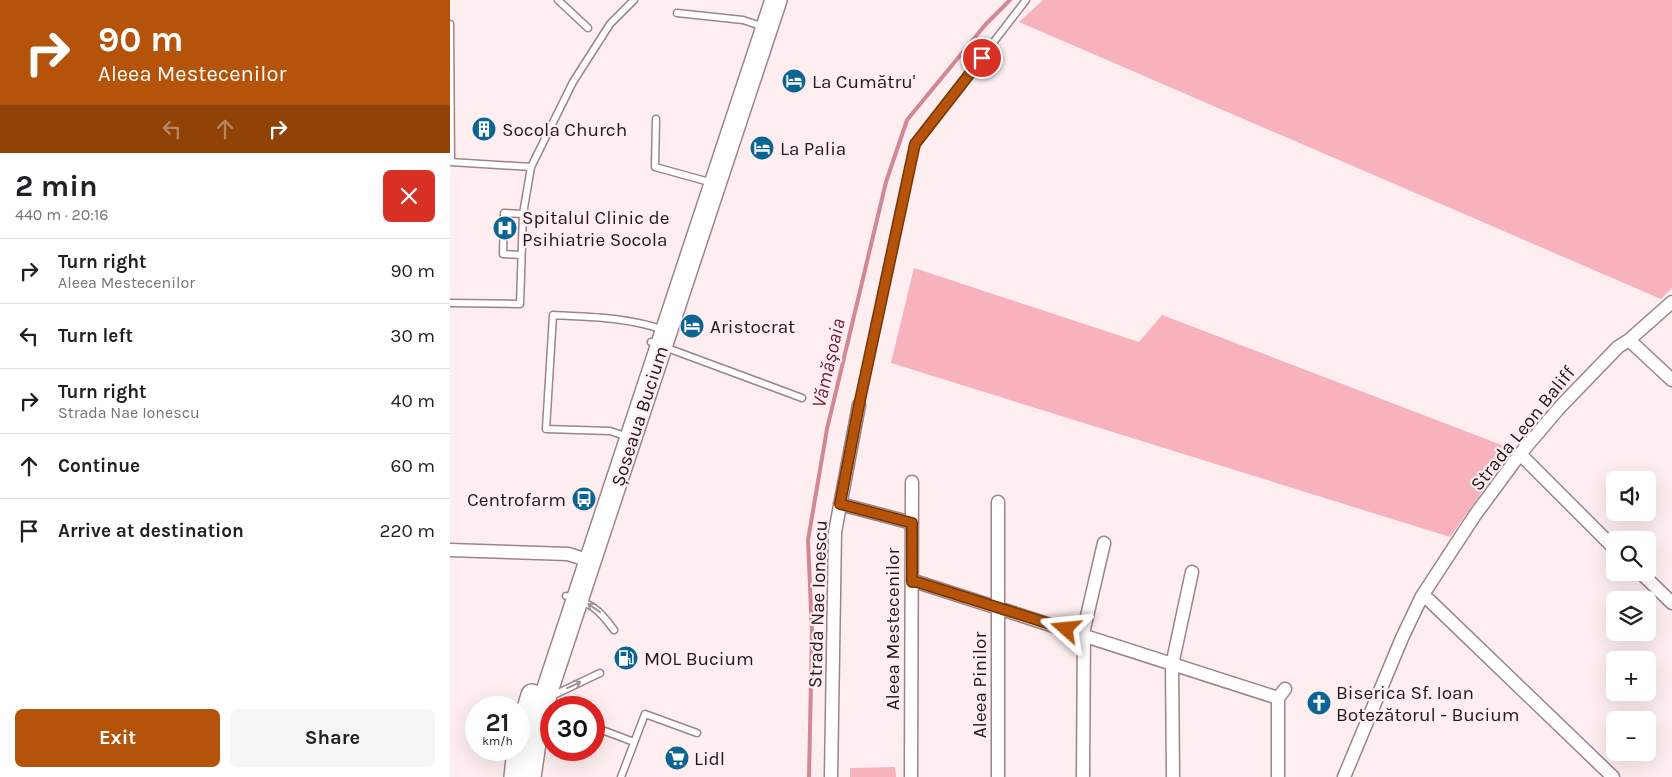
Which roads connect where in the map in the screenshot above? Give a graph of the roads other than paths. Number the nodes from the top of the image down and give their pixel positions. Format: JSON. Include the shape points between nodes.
{"nodes":[{"id":1,"x":558,"y":0,"type":"edge"},
{"id":2,"x":634,"y":0,"type":"edge"},
{"id":3,"x":764,"y":0,"type":"edge"},
{"id":4,"x":776,"y":0,"type":"edge"},
{"id":5,"x":1026,"y":0,"type":"edge"},
{"id":6,"x":677,"y":12,"type":"dead end"},
{"id":7,"x":450,"y":24,"type":"edge"},
{"id":8,"x":762,"y":26,"type":"junction"},
{"id":9,"x":588,"y":28,"type":"dead end"},
{"id":10,"x":656,"y":119,"type":"dead end"},
{"id":11,"x":451,"y":162,"type":"edge"},
{"id":12,"x":531,"y":167,"type":"junction"},
{"id":13,"x":710,"y":182,"type":"junction"},
{"id":14,"x":522,"y":214,"type":"junction"},
{"id":15,"x":521,"y":255,"type":"junction"},
{"id":16,"x":1672,"y":302,"type":"edge"},
{"id":17,"x":450,"y":303,"type":"edge"},
{"id":18,"x":659,"y":336,"type":"junction"},
{"id":19,"x":1629,"y":340,"type":"junction"},
{"id":20,"x":1672,"y":380,"type":"edge"},
{"id":21,"x":802,"y":398,"type":"dead end"},
{"id":22,"x":859,"y":405,"type":"joint"},
{"id":23,"x":626,"y":436,"type":"junction"},
{"id":24,"x":1520,"y":454,"type":"junction"},
{"id":25,"x":912,"y":482,"type":"dead end"},
{"id":26,"x":998,"y":502,"type":"dead end"},
{"id":27,"x":840,"y":504,"type":"junction"},
{"id":28,"x":912,"y":523,"type":"junction"},
{"id":29,"x":1606,"y":540,"type":"edge"},
{"id":30,"x":1104,"y":543,"type":"dead end"},
{"id":31,"x":450,"y":550,"type":"edge"},
{"id":32,"x":585,"y":559,"type":"junction"},
{"id":33,"x":1192,"y":572,"type":"dead end"},
{"id":34,"x":1649,"y":581,"type":"edge"},
{"id":35,"x":912,"y":582,"type":"junction"},
{"id":36,"x":1422,"y":596,"type":"junction"},
{"id":37,"x":572,"y":598,"type":"junction"},
{"id":38,"x":1672,"y":603,"type":"edge"},
{"id":39,"x":998,"y":607,"type":"junction"},
{"id":40,"x":614,"y":630,"type":"dead end"},
{"id":41,"x":1084,"y":635,"type":"junction"},
{"id":42,"x":1172,"y":665,"type":"junction"},
{"id":43,"x":600,"y":673,"type":"dead end"},
{"id":44,"x":549,"y":696,"type":"edge"},
{"id":45,"x":554,"y":696,"type":"edge"},
{"id":46,"x":530,"y":704,"type":"edge"},
{"id":47,"x":540,"y":727,"type":"edge"},
{"id":48,"x":605,"y":731,"type":"edge"},
{"id":49,"x":697,"y":733,"type":"dead end"},
{"id":50,"x":634,"y":742,"type":"junction"},
{"id":51,"x":517,"y":761,"type":"edge"},
{"id":52,"x":515,"y":777,"type":"edge"},
{"id":53,"x":530,"y":777,"type":"edge"},
{"id":54,"x":620,"y":777,"type":"edge"},
{"id":55,"x":831,"y":777,"type":"edge"},
{"id":56,"x":911,"y":777,"type":"edge"},
{"id":57,"x":998,"y":777,"type":"edge"},
{"id":58,"x":1084,"y":777,"type":"edge"},
{"id":59,"x":1173,"y":777,"type":"edge"},
{"id":60,"x":1278,"y":777,"type":"edge"},
{"id":61,"x":1344,"y":777,"type":"edge"},
{"id":62,"x":1613,"y":777,"type":"edge"}],
"edges":[{"from":1,"to":9,"type":"lane"},
{"from":2,"to":12,"type":"lane","via":[[610,24],[572,82]]},
{"from":3,"to":8,"type":"main road","name":"Șoseaua Bucium"},
{"from":4,"to":8,"type":"main road","name":"Șoseaua Bucium"},
{"from":5,"to":22,"type":"lane","via":[[915,144]]},
{"from":6,"to":8,"type":"lane","via":[[743,20]]},
{"from":7,"to":11,"type":"lane"},
{"from":8,"to":13,"type":"main road","name":"Șoseaua Bucium"},
{"from":10,"to":13,"type":"lane","via":[[655,167]]},
{"from":11,"to":12,"type":"lane"},
{"from":12,"to":14,"type":"lane"},
{"from":13,"to":18,"type":"main road","name":"Șoseaua Bucium"},
{"from":14,"to":15,"type":"lane"},
{"from":14,"to":15,"type":"lane","via":[[504,213],[503,254]]},
{"from":15,"to":17,"type":"lane","via":[[520,304]]},
{"from":16,"to":19,"type":"street","name":"Strada Leon Baliff"},
{"from":18,"to":21,"type":"lane"},
{"from":18,"to":23,"type":"main road","name":"Șoseaua Bucium"},
{"from":18,"to":23,"type":"lane","via":[[621,318],[553,315],[546,429],[610,431]]},
{"from":19,"to":20,"type":"street"},
{"from":19,"to":24,"type":"street","name":"Strada Leon Baliff","via":[[1591,373]]},
{"from":22,"to":27,"type":"street","name":"Strada Nae Ionescu"},
{"from":23,"to":32,"type":"main road","name":"Șoseaua Bucium"},
{"from":24,"to":29,"type":"street"},
{"from":24,"to":36,"type":"street","name":"Strada Leon Baliff"},
{"from":25,"to":28,"type":"street","name":"Aleea Mestecenilor"},
{"from":26,"to":39,"type":"street","name":"Aleea Pinilor"},
{"from":27,"to":28,"type":"street"},
{"from":27,"to":55,"type":"street","name":"Strada Nae Ionescu","via":[[835,532]]},
{"from":28,"to":35,"type":"street","name":"Aleea Mestecenilor"},
{"from":30,"to":41,"type":"street"},
{"from":31,"to":32,"type":"street","via":[[568,554]]},
{"from":32,"to":37,"type":"main road","name":"Șoseaua Bucium"},
{"from":33,"to":42,"type":"street"},
{"from":34,"to":38,"type":"street"},
{"from":35,"to":39,"type":"street"},
{"from":35,"to":56,"type":"street","name":"Aleea Mestecenilor"},
{"from":36,"to":61,"type":"street","name":"Strada Leon Baliff"},
{"from":36,"to":62,"type":"street"},
{"from":40,"to":37,"type":"lane","one_way":true,"via":[[602,614],[587,603]]},
{"from":37,"to":44,"type":"main road","name":"Șoseaua Bucium"},
{"from":37,"to":46,"type":"main road","name":"Șoseaua Bucium"},
{"from":39,"to":41,"type":"street"},
{"from":39,"to":57,"type":"street","name":"Aleea Pinilor"},
{"from":41,"to":42,"type":"street"},
{"from":41,"to":58,"type":"street"},
{"from":42,"to":59,"type":"street"},
{"from":42,"to":60,"type":"street","via":[[1281,693]]},
{"from":45,"to":43,"type":"lane","one_way":true},
{"from":47,"to":53,"type":"main road","name":"Șoseaua Bucium"},
{"from":48,"to":50,"type":"lane"},
{"from":49,"to":50,"type":"lane","via":[[645,714]]},
{"from":50,"to":54,"type":"lane"},
{"from":51,"to":52,"type":"main road","name":"Șoseaua Bucium"}]}
